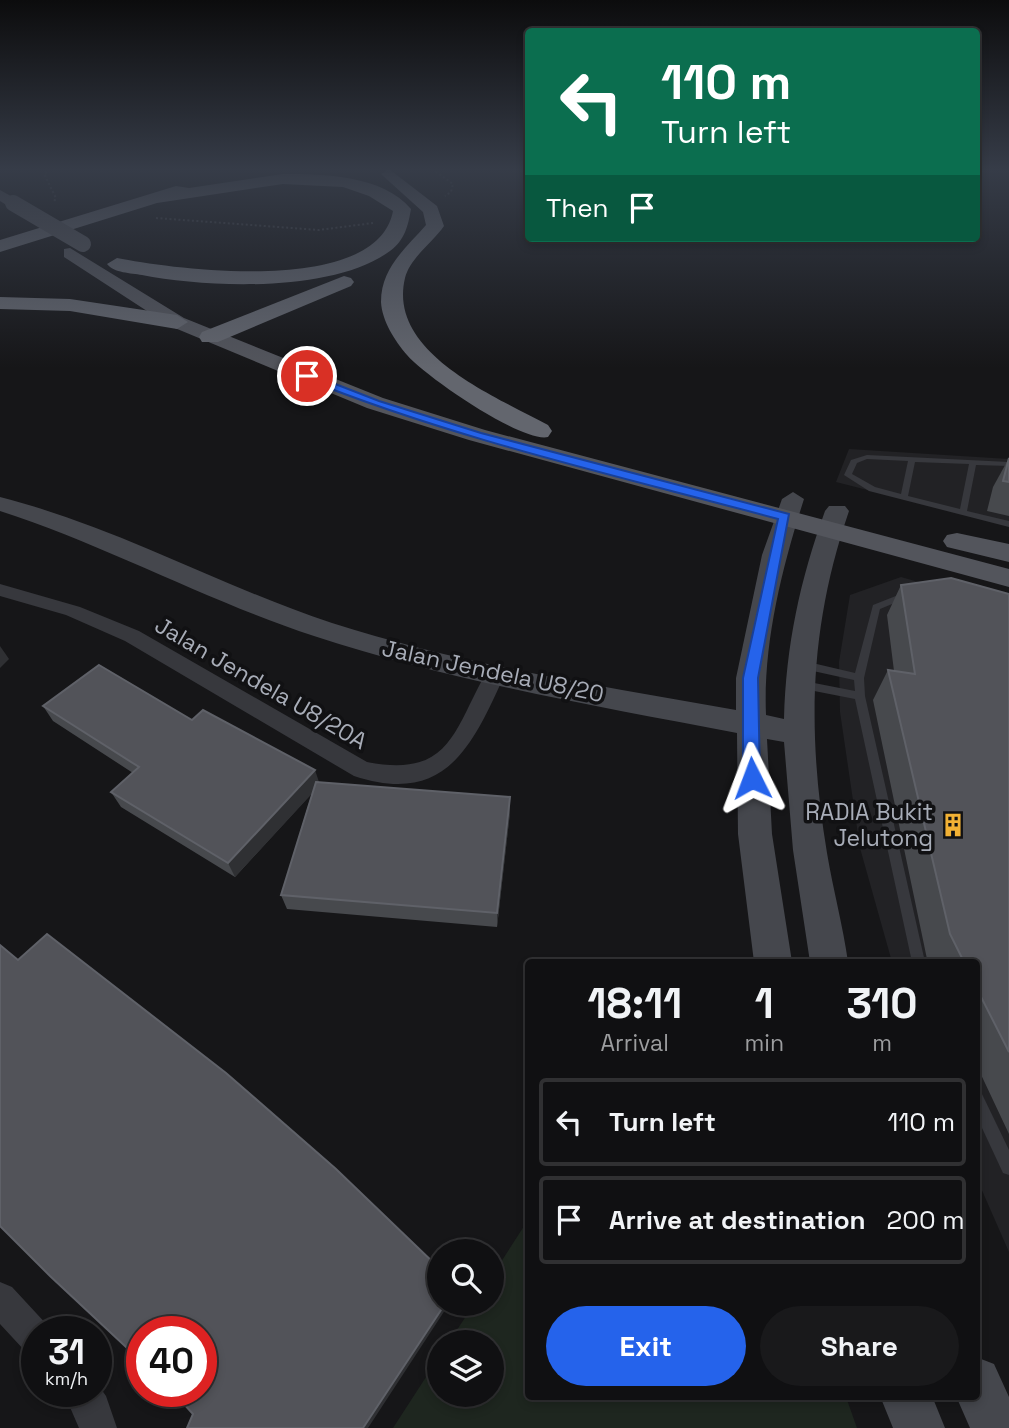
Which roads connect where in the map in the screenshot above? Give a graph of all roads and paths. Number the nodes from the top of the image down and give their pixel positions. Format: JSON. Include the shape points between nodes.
{"nodes":[{"id":1,"x":34,"y":236,"type":"edge"},
{"id":2,"x":56,"y":236,"type":"edge"},
{"id":3,"x":395,"y":236,"type":"edge"},
{"id":4,"x":427,"y":236,"type":"edge"},
{"id":5,"x":0,"y":246,"type":"edge"},
{"id":6,"x":76,"y":248,"type":"junction"},
{"id":7,"x":416,"y":250,"type":"junction"},
{"id":8,"x":117,"y":264,"type":"junction"},
{"id":9,"x":165,"y":290,"type":"dead end"},
{"id":10,"x":0,"y":303,"type":"edge"},
{"id":11,"x":177,"y":322,"type":"junction"},
{"id":12,"x":211,"y":326,"type":"junction"},
{"id":13,"x":234,"y":327,"type":"junction"},
{"id":14,"x":539,"y":431,"type":"junction"},
{"id":15,"x":912,"y":458,"type":"junction"},
{"id":16,"x":973,"y":461,"type":"junction"},
{"id":17,"x":1009,"y":464,"type":"edge"},
{"id":18,"x":904,"y":497,"type":"junction"},
{"id":19,"x":0,"y":504,"type":"edge"},
{"id":20,"x":789,"y":508,"type":"junction"},
{"id":21,"x":963,"y":512,"type":"junction"},
{"id":22,"x":834,"y":520,"type":"junction"},
{"id":23,"x":1009,"y":524,"type":"edge"},
{"id":24,"x":1009,"y":553,"type":"edge"},
{"id":25,"x":1009,"y":578,"type":"edge"},
{"id":26,"x":0,"y":590,"type":"edge"},
{"id":27,"x":913,"y":592,"type":"edge"},
{"id":28,"x":800,"y":674,"type":"junction"},
{"id":29,"x":494,"y":676,"type":"junction"},
{"id":30,"x":859,"y":678,"type":"junction"},
{"id":31,"x":860,"y":696,"type":"junction"},
{"id":32,"x":749,"y":723,"type":"junction"},
{"id":33,"x":799,"y":733,"type":"junction"},
{"id":34,"x":773,"y":959,"type":"edge"},
{"id":35,"x":828,"y":959,"type":"edge"},
{"id":36,"x":918,"y":959,"type":"edge"},
{"id":37,"x":980,"y":1105,"type":"edge"},
{"id":38,"x":1009,"y":1167,"type":"edge"},
{"id":39,"x":0,"y":1299,"type":"edge"},
{"id":40,"x":21,"y":1322,"type":"edge"},
{"id":41,"x":980,"y":1391,"type":"edge"},
{"id":42,"x":908,"y":1400,"type":"edge"},
{"id":43,"x":92,"y":1407,"type":"edge"},
{"id":44,"x":98,"y":1428,"type":"edge"},
{"id":45,"x":919,"y":1428,"type":"edge"},
{"id":46,"x":996,"y":1428,"type":"edge"}],
"edges":[{"from":1,"to":5,"type":"highway"},
{"from":2,"to":6,"type":"main road"},
{"from":3,"to":8,"type":"highway","via":[[373,252],[328,269],[289,276],[223,279]]},
{"from":4,"to":7,"type":"highway"},
{"from":6,"to":8,"type":"main road"},
{"from":6,"to":11,"type":"main road"},
{"from":7,"to":13,"type":"highway"},
{"from":7,"to":14,"type":"highway","via":[[394,278],[393,315],[402,334],[453,382]]},
{"from":8,"to":9,"type":"main road"},
{"from":10,"to":11,"type":"highway","via":[[70,305]]},
{"from":11,"to":12,"type":"main road"},
{"from":12,"to":13,"type":"highway"},
{"from":12,"to":20,"type":"main road","via":[[375,403],[477,435]]},
{"from":13,"to":14,"type":"main road","via":[[454,408]]},
{"from":14,"to":20,"type":"main road"},
{"from":15,"to":16,"type":"lane"},
{"from":15,"to":18,"type":"lane"},
{"from":15,"to":18,"type":"lane","via":[[856,459],[850,464],[848,475],[872,489]]},
{"from":16,"to":17,"type":"lane"},
{"from":16,"to":21,"type":"lane"},
{"from":18,"to":21,"type":"lane"},
{"from":19,"to":29,"type":"street","name":"Jalan Jendela U8/20","via":[[80,529],[319,628]]},
{"from":20,"to":22,"type":"main road"},
{"from":20,"to":32,"type":"street","via":[[757,638]]},
{"from":21,"to":23,"type":"lane"},
{"from":22,"to":24,"type":"main road"},
{"from":22,"to":25,"type":"main road"},
{"from":22,"to":28,"type":"street","via":[[804,637]]},
{"from":26,"to":29,"type":"street","name":"Jalan Jendela U8/20A","via":[[73,611],[132,636],[362,770],[387,778],[414,776],[440,764],[463,744]]},
{"from":27,"to":30,"type":"lane","via":[[876,607]]},
{"from":28,"to":30,"type":"lane"},
{"from":28,"to":31,"type":"lane"},
{"from":28,"to":33,"type":"street"},
{"from":29,"to":32,"type":"street","name":"Jalan Jendela U8/20"},
{"from":30,"to":31,"type":"lane"},
{"from":31,"to":36,"type":"lane"},
{"from":32,"to":33,"type":"street","name":"Jalan Jendela U8/20"},
{"from":32,"to":34,"type":"street","via":[[755,834]]},
{"from":33,"to":35,"type":"street","via":[[814,884]]},
{"from":37,"to":38,"type":"lane"},
{"from":39,"to":40,"type":"street"},
{"from":41,"to":46,"type":"street"},
{"from":42,"to":45,"type":"street"},
{"from":43,"to":44,"type":"street"}]}
